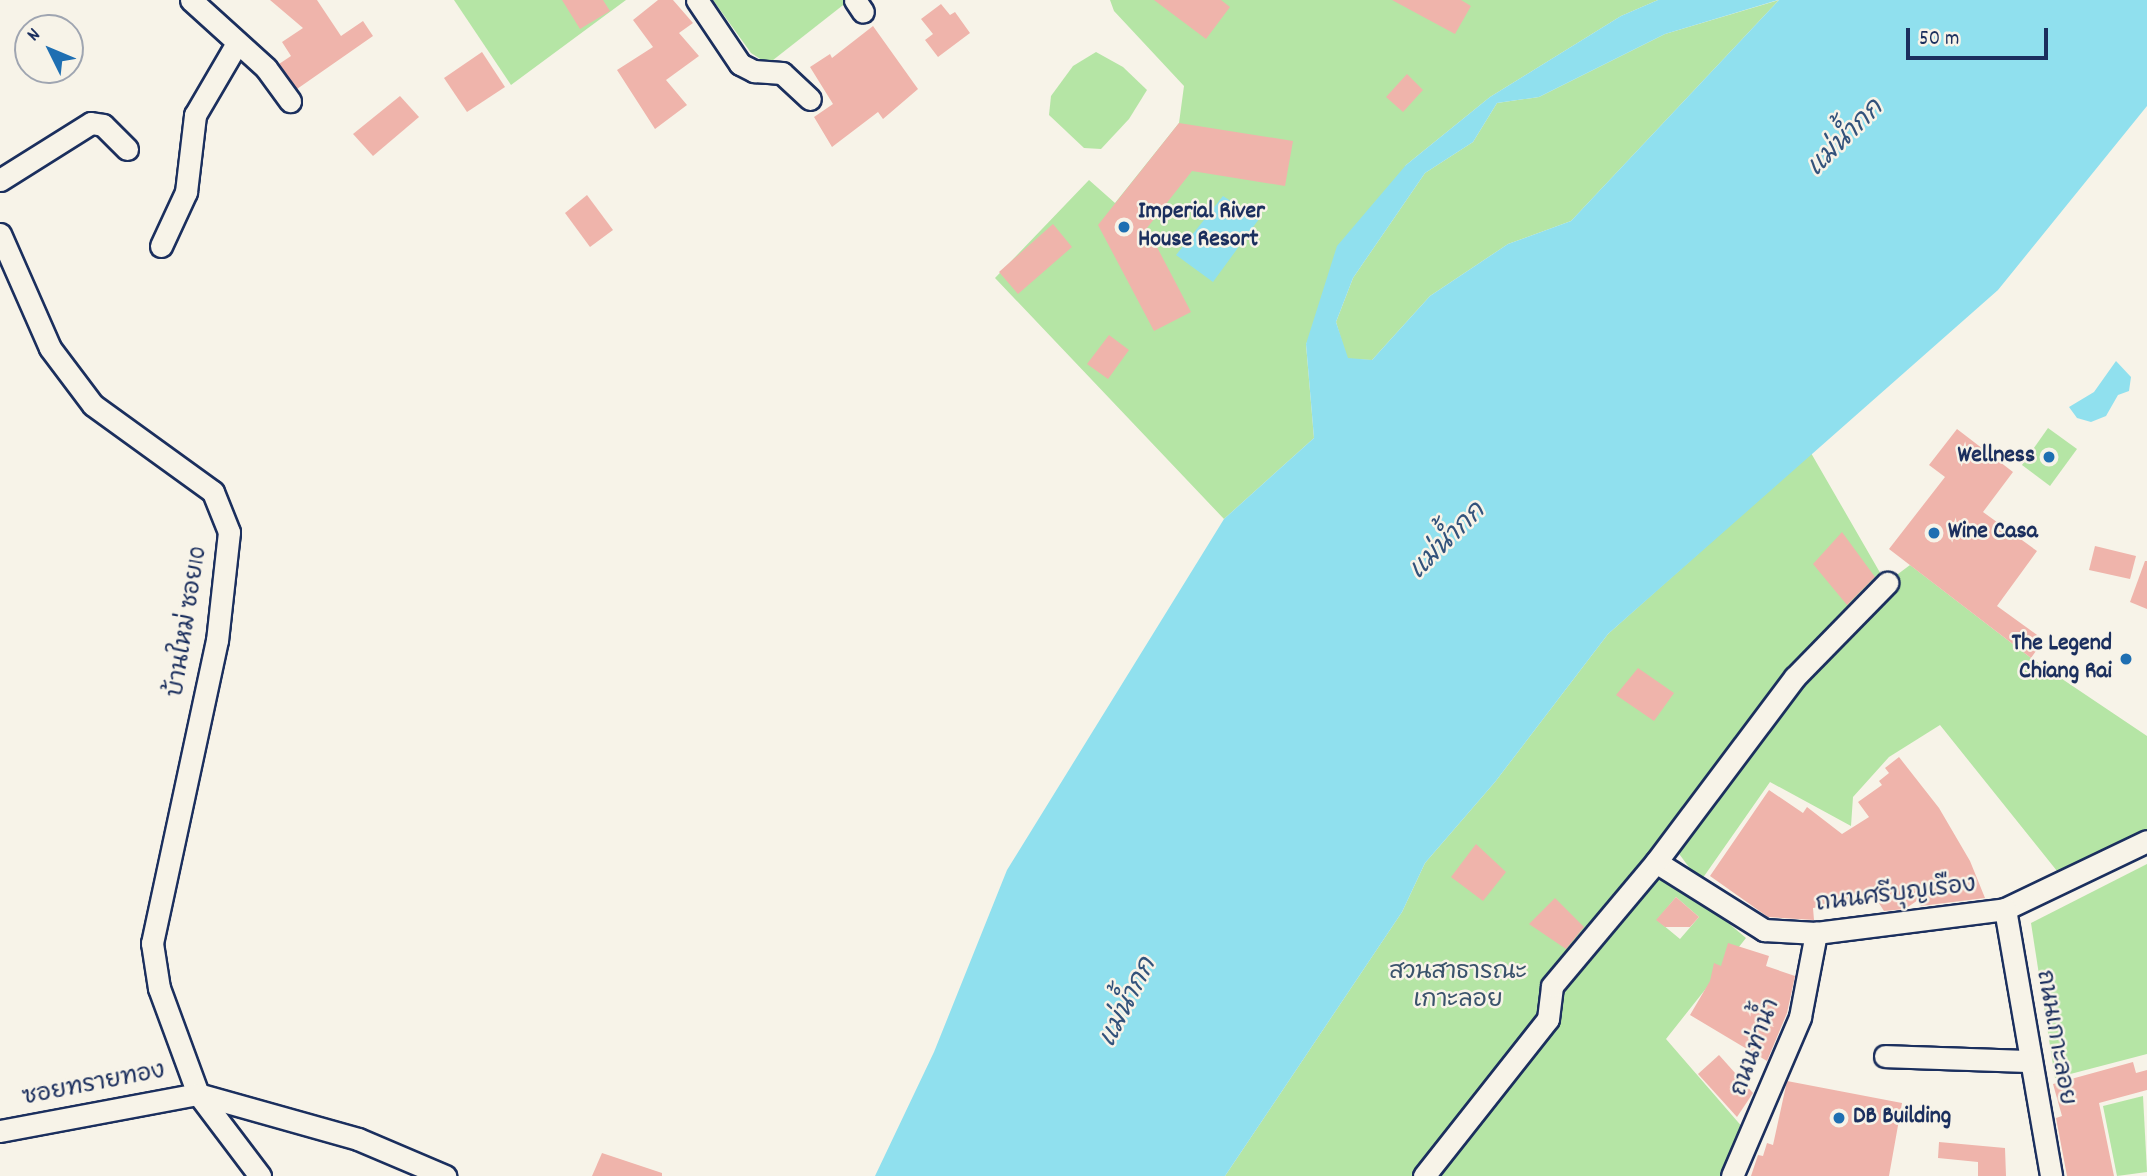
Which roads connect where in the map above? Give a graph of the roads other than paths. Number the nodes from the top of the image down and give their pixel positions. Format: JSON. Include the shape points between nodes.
{"nodes":[{"id":1,"x":191,"y":0,"type":"edge"},
{"id":2,"x":697,"y":0,"type":"edge"},
{"id":3,"x":237,"y":43,"type":"junction"},
{"id":4,"x":810,"y":99,"type":"dead end"},
{"id":5,"x":290,"y":102,"type":"dead end"},
{"id":6,"x":127,"y":149,"type":"dead end"},
{"id":7,"x":0,"y":180,"type":"edge"},
{"id":8,"x":0,"y":234,"type":"edge"},
{"id":9,"x":161,"y":246,"type":"dead end"},
{"id":10,"x":1886,"y":583,"type":"dead end"},
{"id":11,"x":2147,"y":841,"type":"edge"},
{"id":12,"x":1656,"y":862,"type":"junction"},
{"id":13,"x":2005,"y":909,"type":"junction"},
{"id":14,"x":1816,"y":933,"type":"junction"},
{"id":15,"x":1885,"y":1056,"type":"dead end"},
{"id":16,"x":2031,"y":1061,"type":"junction"},
{"id":17,"x":198,"y":1094,"type":"junction"},
{"id":18,"x":0,"y":1131,"type":"edge"},
{"id":19,"x":260,"y":1176,"type":"edge"},
{"id":20,"x":445,"y":1176,"type":"edge"},
{"id":21,"x":1424,"y":1176,"type":"edge"},
{"id":22,"x":1732,"y":1176,"type":"edge"},
{"id":23,"x":2052,"y":1176,"type":"edge"}],
"edges":[{"from":1,"to":3,"type":"street"},
{"from":2,"to":4,"type":"street","via":[[740,64],[754,71],[782,72]]},
{"from":3,"to":5,"type":"street","via":[[266,68]]},
{"from":3,"to":9,"type":"street","via":[[216,72],[195,115],[186,192]]},
{"from":6,"to":7,"type":"street","via":[[103,125],[91,123]]},
{"from":8,"to":17,"type":"street","name":"บ้านใหม่ ซอย10","via":[[50,348],[86,395],[124,431],[213,492],[229,531],[217,640],[152,943],[159,988]]},
{"from":10,"to":12,"type":"street","via":[[1795,677]]},
{"from":11,"to":13,"type":"street","name":"ถนนศรีบุญเรือง"},
{"from":12,"to":14,"type":"street","name":"ถนนศรีบุญเรือง","via":[[1764,930]]},
{"from":12,"to":21,"type":"street","via":[[1552,986],[1548,1018]]},
{"from":13,"to":14,"type":"street","name":"ถนนศรีบุญเรือง"},
{"from":13,"to":16,"type":"street","name":"ถนนเกาะลอย"},
{"from":14,"to":22,"type":"street","name":"ถนนท่าน้ำ","via":[[1800,1017]]},
{"from":15,"to":16,"type":"street"},
{"from":16,"to":23,"type":"street","name":"ถนนเกาะลอย"},
{"from":17,"to":18,"type":"street","name":"ซอยทรายทอง"},
{"from":17,"to":19,"type":"street","name":"บ้านใหม่ ซอย10"},
{"from":17,"to":20,"type":"street","via":[[358,1139]]}]}
